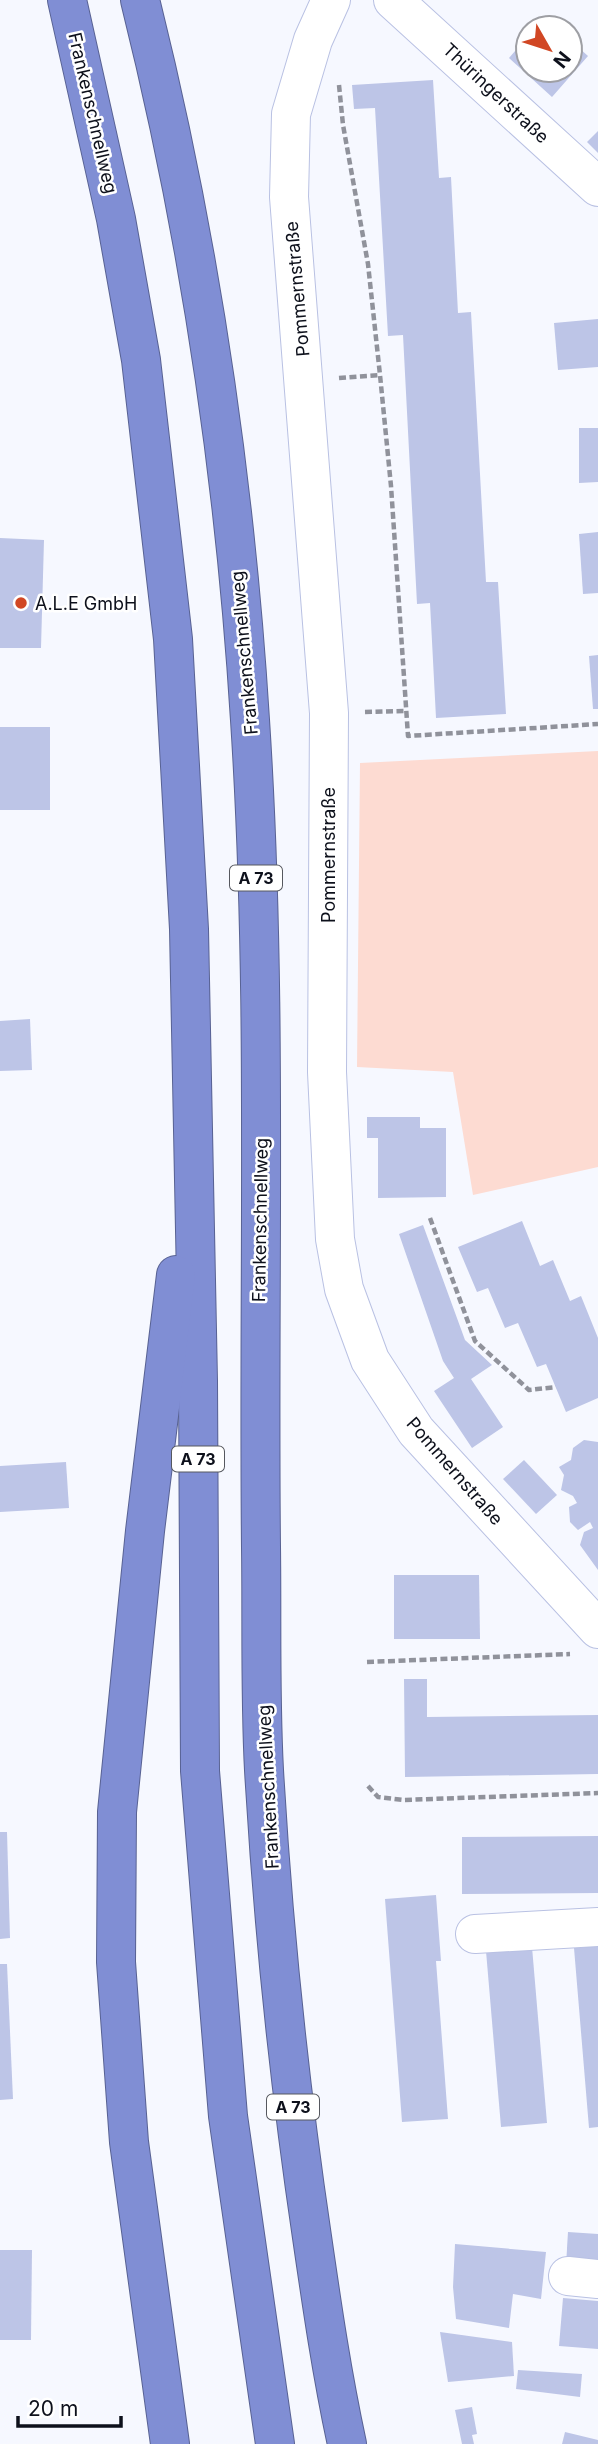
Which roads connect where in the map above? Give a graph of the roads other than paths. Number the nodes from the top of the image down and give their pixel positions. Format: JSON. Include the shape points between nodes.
{"nodes":[{"id":1,"x":67,"y":0,"type":"edge"},
{"id":2,"x":140,"y":0,"type":"edge"},
{"id":3,"x":331,"y":0,"type":"edge"},
{"id":4,"x":393,"y":0,"type":"edge"},
{"id":5,"x":598,"y":187,"type":"edge"},
{"id":6,"x":192,"y":1148,"type":"junction"},
{"id":7,"x":590,"y":1641,"type":"edge"},
{"id":8,"x":598,"y":1927,"type":"edge"},
{"id":9,"x":475,"y":1934,"type":"dead end"},
{"id":10,"x":170,"y":2444,"type":"edge"},
{"id":11,"x":275,"y":2444,"type":"edge"},
{"id":12,"x":347,"y":2444,"type":"edge"}],
"edges":[{"from":1,"to":6,"type":"highway","name":"Frankenschnellweg","number":"A 73","via":[[116,219],[158,480],[181,739]]},
{"from":2,"to":12,"type":"highway","name":"Frankenschnellweg","number":"A 73","via":[[167,108],[210,336],[250,721],[261,1095],[264,1766],[293,2108],[334,2386]]},
{"from":3,"to":7,"type":"street","name":"Pommernstraße","via":[[313,40],[291,114],[289,197],[329,713],[327,1072],[335,1239],[344,1289],[370,1360],[394,1398],[416,1431]]},
{"from":4,"to":5,"type":"street","name":"Thüringerstraße"},
{"from":6,"to":10,"type":"highway","via":[[145,1531],[117,1812],[116,1962],[128,2142]]},
{"from":6,"to":11,"type":"highway","name":"Frankenschnellweg","number":"A 73","via":[[200,1771],[228,2116]]},
{"from":8,"to":9,"type":"street"}]}
